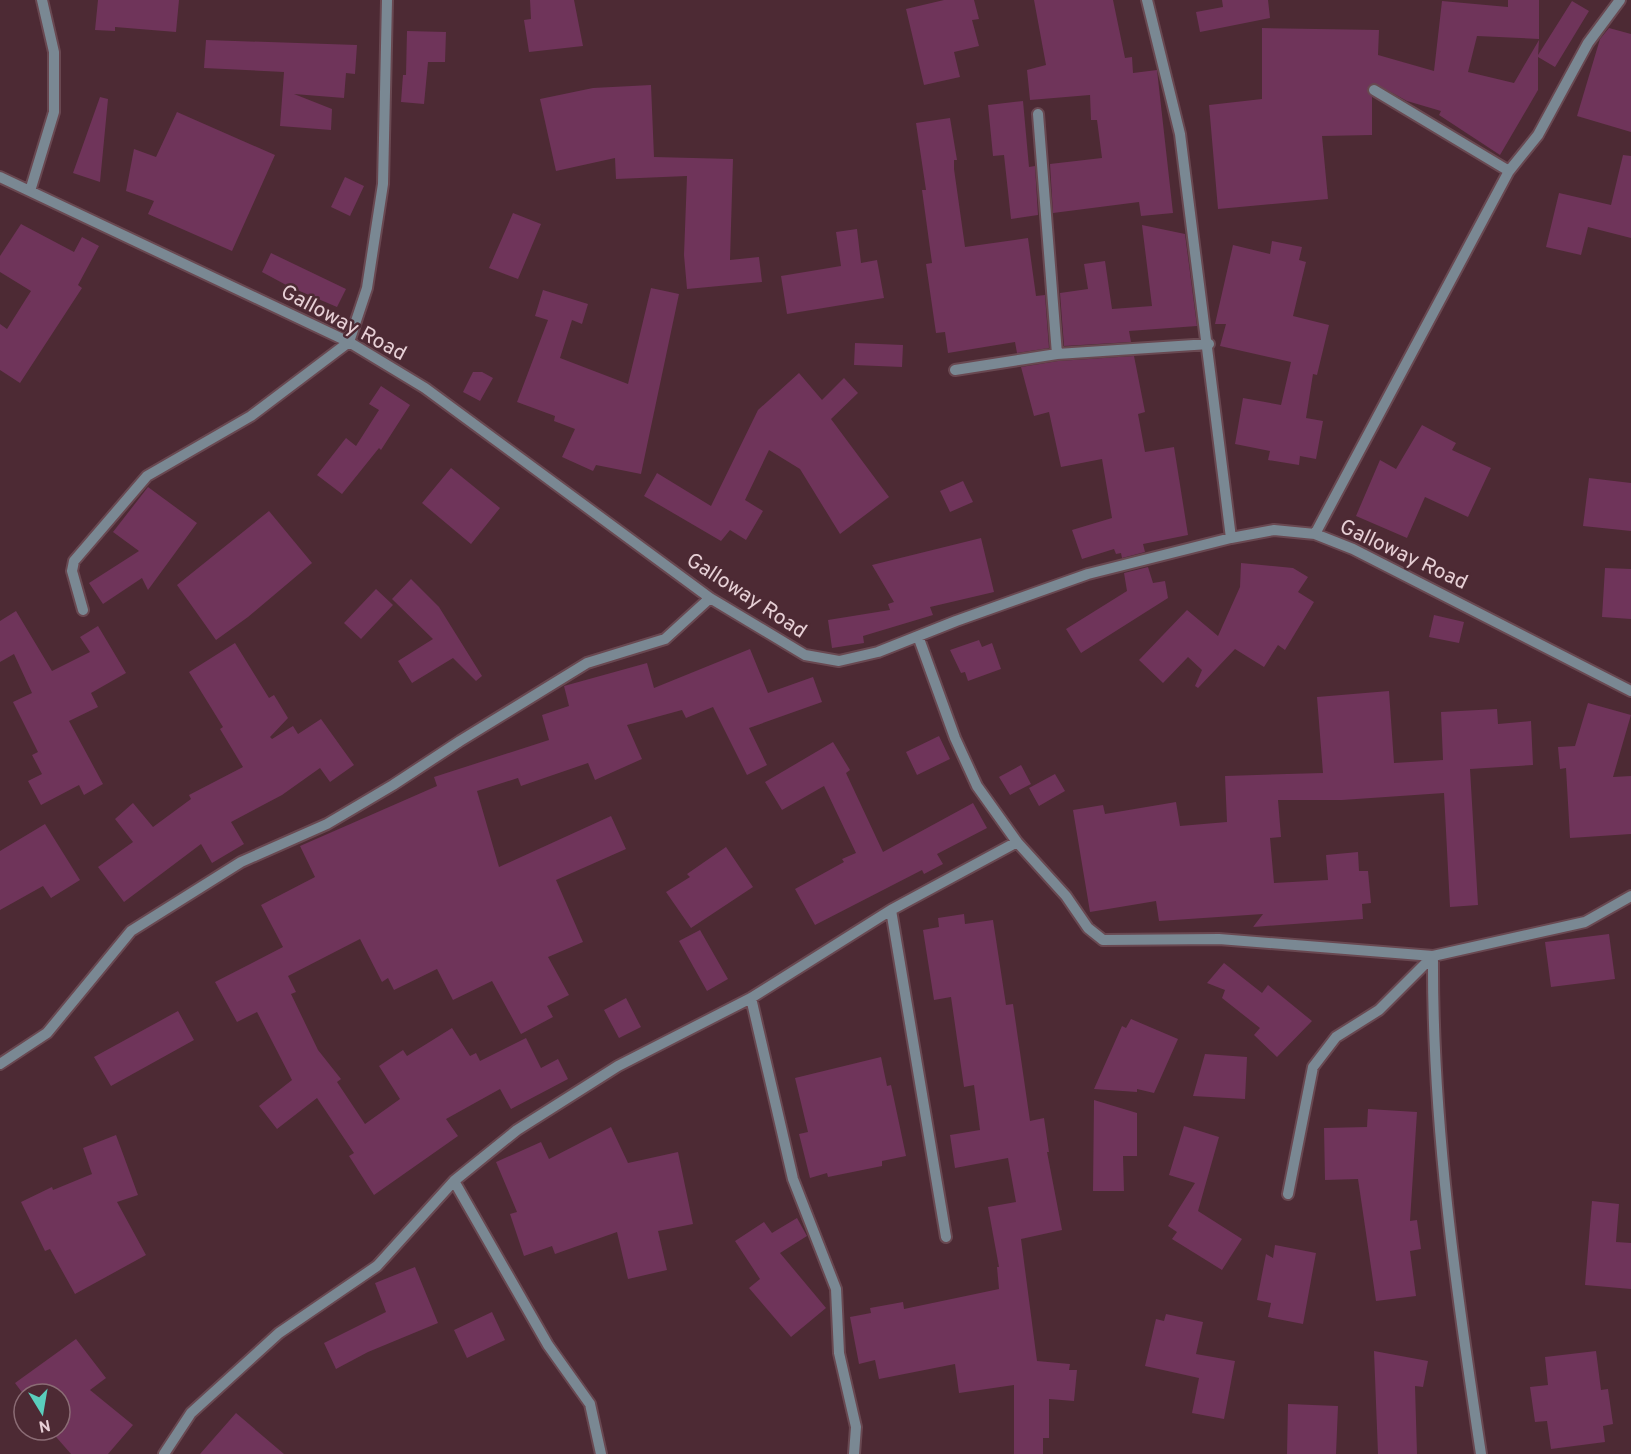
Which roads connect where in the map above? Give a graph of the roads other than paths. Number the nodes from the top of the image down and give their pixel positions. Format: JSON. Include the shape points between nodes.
{"nodes":[{"id":1,"x":42,"y":0,"type":"edge"},
{"id":2,"x":387,"y":0,"type":"edge"},
{"id":3,"x":1147,"y":0,"type":"edge"},
{"id":4,"x":1620,"y":0,"type":"edge"},
{"id":5,"x":1374,"y":90,"type":"dead end"},
{"id":6,"x":1038,"y":114,"type":"dead end"},
{"id":7,"x":1509,"y":171,"type":"junction"},
{"id":8,"x":0,"y":177,"type":"edge"},
{"id":9,"x":30,"y":191,"type":"junction"},
{"id":10,"x":350,"y":342,"type":"junction"},
{"id":11,"x":1209,"y":344,"type":"junction"},
{"id":12,"x":1057,"y":354,"type":"junction"},
{"id":13,"x":955,"y":370,"type":"dead end"},
{"id":14,"x":1315,"y":534,"type":"junction"},
{"id":15,"x":1231,"y":538,"type":"junction"},
{"id":16,"x":710,"y":598,"type":"junction"},
{"id":17,"x":83,"y":610,"type":"dead end"},
{"id":18,"x":918,"y":636,"type":"junction"},
{"id":19,"x":1631,"y":691,"type":"edge"},
{"id":20,"x":1017,"y":842,"type":"junction"},
{"id":21,"x":1631,"y":896,"type":"edge"},
{"id":22,"x":891,"y":910,"type":"junction"},
{"id":23,"x":1433,"y":956,"type":"junction"},
{"id":24,"x":751,"y":998,"type":"junction"},
{"id":25,"x":0,"y":1064,"type":"edge"},
{"id":26,"x":454,"y":1181,"type":"junction"},
{"id":27,"x":1288,"y":1194,"type":"dead end"},
{"id":28,"x":946,"y":1238,"type":"dead end"},
{"id":29,"x":164,"y":1454,"type":"edge"},
{"id":30,"x":601,"y":1454,"type":"edge"},
{"id":31,"x":854,"y":1454,"type":"edge"},
{"id":32,"x":1481,"y":1454,"type":"edge"}],
"edges":[{"from":1,"to":9,"type":"street","via":[[54,52],[54,112]]},
{"from":2,"to":10,"type":"street","via":[[383,184],[368,288]]},
{"from":3,"to":11,"type":"street","via":[[1180,134]]},
{"from":4,"to":7,"type":"street","via":[[1588,43],[1538,135]]},
{"from":5,"to":7,"type":"street"},
{"from":6,"to":12,"type":"street"},
{"from":7,"to":14,"type":"street"},
{"from":8,"to":9,"type":"street","name":"Galloway Road"},
{"from":9,"to":10,"type":"street","name":"Galloway Road"},
{"from":10,"to":16,"type":"street","name":"Galloway Road","via":[[425,388]]},
{"from":10,"to":17,"type":"street","via":[[252,416],[147,476],[74,561],[72,571]]},
{"from":11,"to":12,"type":"street"},
{"from":11,"to":15,"type":"street"},
{"from":12,"to":13,"type":"street"},
{"from":14,"to":15,"type":"street","name":"Galloway Road","via":[[1274,530]]},
{"from":14,"to":19,"type":"street","name":"Galloway Road","via":[[1443,593]]},
{"from":15,"to":18,"type":"street","name":"Galloway Road","via":[[1088,573]]},
{"from":16,"to":18,"type":"street","name":"Galloway Road","via":[[805,655],[839,661],[878,652]]},
{"from":16,"to":25,"type":"street","via":[[665,639],[587,663],[346,813],[241,862],[131,931],[47,1033]]},
{"from":18,"to":20,"type":"street","via":[[977,786]]},
{"from":20,"to":22,"type":"street"},
{"from":20,"to":23,"type":"street","via":[[1066,896],[1088,928],[1103,940],[1219,939]]},
{"from":21,"to":23,"type":"street","via":[[1585,922]]},
{"from":22,"to":24,"type":"street"},
{"from":22,"to":28,"type":"street"},
{"from":23,"to":27,"type":"street","via":[[1379,1010],[1336,1037],[1313,1067]]},
{"from":23,"to":32,"type":"street","via":[[1432,1041],[1441,1138]]},
{"from":24,"to":26,"type":"street","via":[[618,1066],[516,1130]]},
{"from":24,"to":31,"type":"street","via":[[793,1179],[836,1289],[839,1353],[856,1427]]},
{"from":26,"to":29,"type":"street","via":[[377,1266],[279,1333],[191,1413]]},
{"from":26,"to":30,"type":"street","via":[[548,1345],[590,1404]]}]}
